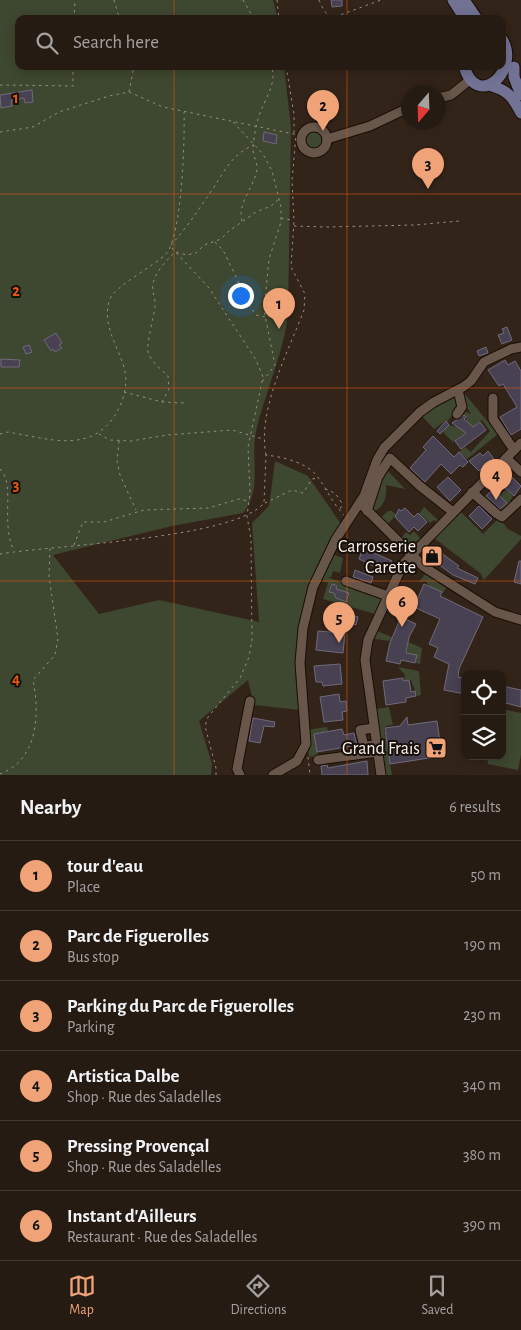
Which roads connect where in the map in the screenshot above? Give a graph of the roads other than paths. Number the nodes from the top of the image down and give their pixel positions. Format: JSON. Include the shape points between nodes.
{"nodes":[{"id":1,"x":453,"y":0,"type":"edge"},
{"id":2,"x":464,"y":0,"type":"edge"},
{"id":3,"x":462,"y":15,"type":"edge"},
{"id":4,"x":474,"y":15,"type":"edge"},
{"id":5,"x":506,"y":43,"type":"edge"},
{"id":6,"x":514,"y":67,"type":"junction"},
{"id":7,"x":466,"y":70,"type":"edge"},
{"id":8,"x":471,"y":79,"type":"junction"},
{"id":9,"x":492,"y":86,"type":"junction"},
{"id":10,"x":521,"y":95,"type":"edge"},
{"id":11,"x":446,"y":96,"type":"edge"},
{"id":12,"x":401,"y":111,"type":"edge"},
{"id":13,"x":521,"y":113,"type":"edge"},
{"id":14,"x":327,"y":139,"type":"junction"},
{"id":15,"x":521,"y":347,"type":"edge"},
{"id":16,"x":458,"y":390,"type":"junction"},
{"id":17,"x":492,"y":398,"type":"dead end"},
{"id":18,"x":457,"y":414,"type":"dead end"},
{"id":19,"x":518,"y":447,"type":"edge"},
{"id":20,"x":506,"y":458,"type":"junction"},
{"id":21,"x":521,"y":472,"type":"edge"},
{"id":22,"x":472,"y":492,"type":"junction"},
{"id":23,"x":521,"y":499,"type":"edge"},
{"id":24,"x":360,"y":503,"type":"junction"},
{"id":25,"x":367,"y":510,"type":"junction"},
{"id":26,"x":453,"y":512,"type":"junction"},
{"id":27,"x":410,"y":555,"type":"junction"},
{"id":28,"x":346,"y":581,"type":"dead end"},
{"id":29,"x":388,"y":596,"type":"junction"},
{"id":30,"x":521,"y":620,"type":"edge"},
{"id":31,"x":250,"y":701,"type":"dead end"},
{"id":32,"x":374,"y":728,"type":"junction"},
{"id":33,"x":377,"y":749,"type":"junction"},
{"id":34,"x":318,"y":760,"type":"dead end"},
{"id":35,"x":240,"y":775,"type":"edge"},
{"id":36,"x":273,"y":775,"type":"edge"},
{"id":37,"x":381,"y":775,"type":"edge"}],
"edges":[{"from":1,"to":3,"type":"main road"},
{"from":2,"to":4,"type":"main road"},
{"from":5,"to":6,"type":"main road","via":[[512,50]]},
{"from":6,"to":9,"type":"main road","via":[[502,83]]},
{"from":6,"to":10,"type":"main road"},
{"from":7,"to":8,"type":"main road"},
{"from":8,"to":9,"type":"main road","via":[[484,86]]},
{"from":8,"to":11,"type":"street"},
{"from":9,"to":13,"type":"main road","via":[[505,90]]},
{"from":12,"to":14,"type":"street","via":[[370,126]]},
{"from":14,"to":14,"type":"street","via":[[323,150],[311,153],[297,135],[316,128],[323,131]]},
{"from":15,"to":16,"type":"street","via":[[484,362],[471,380]]},
{"from":16,"to":18,"type":"street","via":[[462,407]]},
{"from":16,"to":24,"type":"street","via":[[420,412],[384,448]]},
{"from":17,"to":19,"type":"street","via":[[493,419]]},
{"from":19,"to":20,"type":"street"},
{"from":20,"to":21,"type":"street"},
{"from":20,"to":22,"type":"street"},
{"from":22,"to":23,"type":"street","via":[[502,517]]},
{"from":22,"to":26,"type":"street"},
{"from":24,"to":25,"type":"street"},
{"from":24,"to":36,"type":"street","via":[[336,539],[314,588],[303,628],[300,663],[306,744],[297,761]]},
{"from":25,"to":26,"type":"street","via":[[378,477],[390,458]]},
{"from":25,"to":27,"type":"street"},
{"from":26,"to":27,"type":"street"},
{"from":27,"to":29,"type":"street"},
{"from":27,"to":30,"type":"street","via":[[433,574],[495,612]]},
{"from":28,"to":29,"type":"street"},
{"from":29,"to":32,"type":"street","via":[[366,650]]},
{"from":31,"to":35,"type":"street","via":[[237,769]]},
{"from":32,"to":33,"type":"street"},
{"from":32,"to":33,"type":"street","via":[[360,730],[364,746]]},
{"from":33,"to":34,"type":"street"},
{"from":33,"to":37,"type":"street"}]}
